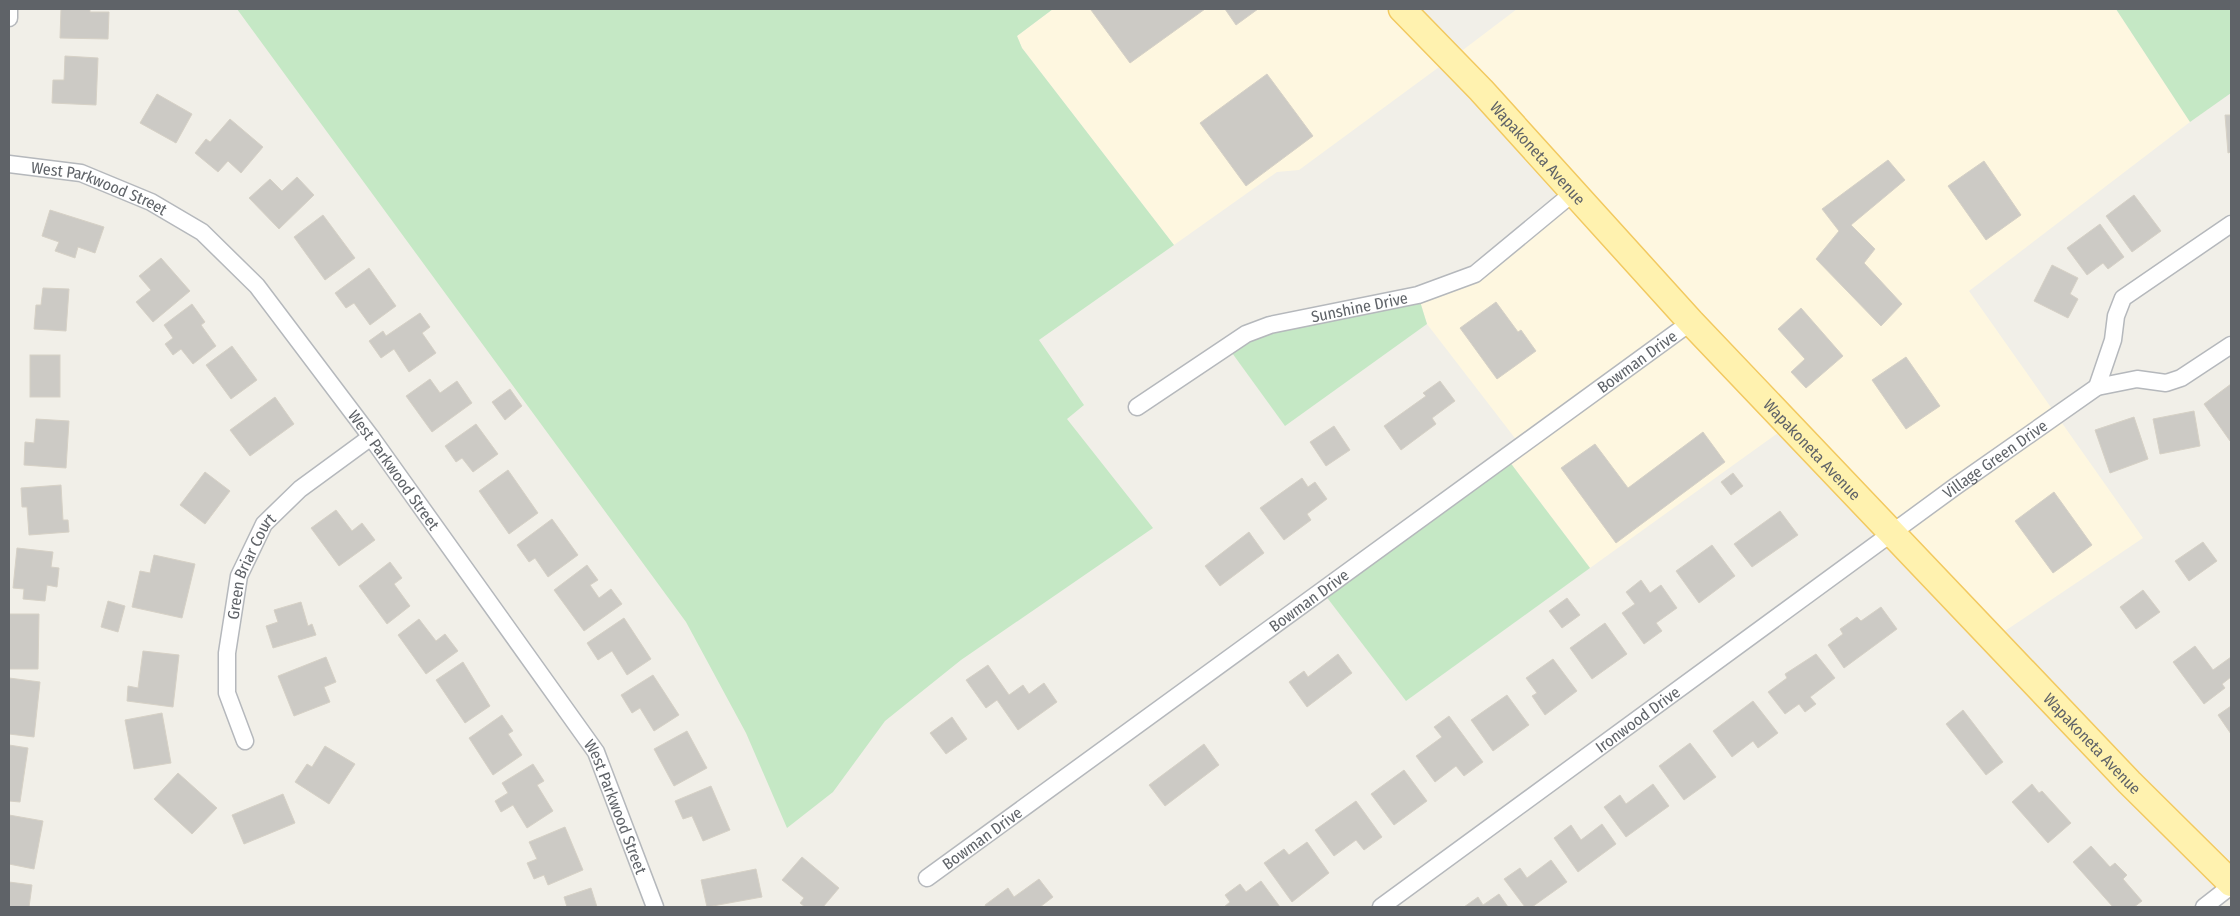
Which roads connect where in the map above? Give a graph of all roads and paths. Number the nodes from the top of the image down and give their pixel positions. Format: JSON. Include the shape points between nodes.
{"nodes":[{"id":1,"x":10,"y":9,"type":"edge"},
{"id":2,"x":1402,"y":9,"type":"edge"},
{"id":3,"x":9,"y":18,"type":"edge"},
{"id":4,"x":9,"y":164,"type":"edge"},
{"id":5,"x":1574,"y":193,"type":"junction"},
{"id":6,"x":2231,"y":224,"type":"edge"},
{"id":7,"x":1691,"y":322,"type":"junction"},
{"id":8,"x":2231,"y":345,"type":"edge"},
{"id":9,"x":2097,"y":386,"type":"junction"},
{"id":10,"x":1137,"y":407,"type":"dead end"},
{"id":11,"x":371,"y":437,"type":"junction"},
{"id":12,"x":1893,"y":534,"type":"junction"},
{"id":13,"x":245,"y":741,"type":"dead end"},
{"id":14,"x":927,"y":878,"type":"dead end"},
{"id":15,"x":2231,"y":885,"type":"edge"},
{"id":16,"x":655,"y":907,"type":"edge"},
{"id":17,"x":1382,"y":907,"type":"edge"},
{"id":18,"x":2204,"y":907,"type":"edge"}],
"edges":[{"from":1,"to":3,"type":"street"},
{"from":2,"to":5,"type":"main road","name":"Wapakoneta Avenue"},
{"from":4,"to":11,"type":"street","name":"West Parkwood Street","via":[[81,173],[151,202],[202,232],[257,286]]},
{"from":5,"to":7,"type":"main road","name":"Wapakoneta Avenue"},
{"from":5,"to":10,"type":"street","name":"Sunshine Drive","via":[[1475,274],[1418,295],[1246,334]]},
{"from":6,"to":9,"type":"street","via":[[2123,298]]},
{"from":7,"to":12,"type":"main road","name":"Wapakoneta Avenue"},
{"from":7,"to":14,"type":"street","name":"Bowman Drive"},
{"from":8,"to":9,"type":"street","name":"Village Green Drive","via":[[2181,378],[2166,383],[2137,379]]},
{"from":9,"to":12,"type":"street","name":"Village Green Drive"},
{"from":11,"to":13,"type":"street","name":"Green Briar Court","via":[[300,489],[264,524],[239,576],[227,653],[227,693]]},
{"from":11,"to":16,"type":"street","name":"West Parkwood Street","via":[[596,752]]},
{"from":12,"to":15,"type":"main road","name":"Wapakoneta Avenue"},
{"from":12,"to":17,"type":"street","name":"Ironwood Drive"},
{"from":15,"to":18,"type":"street"}]}
